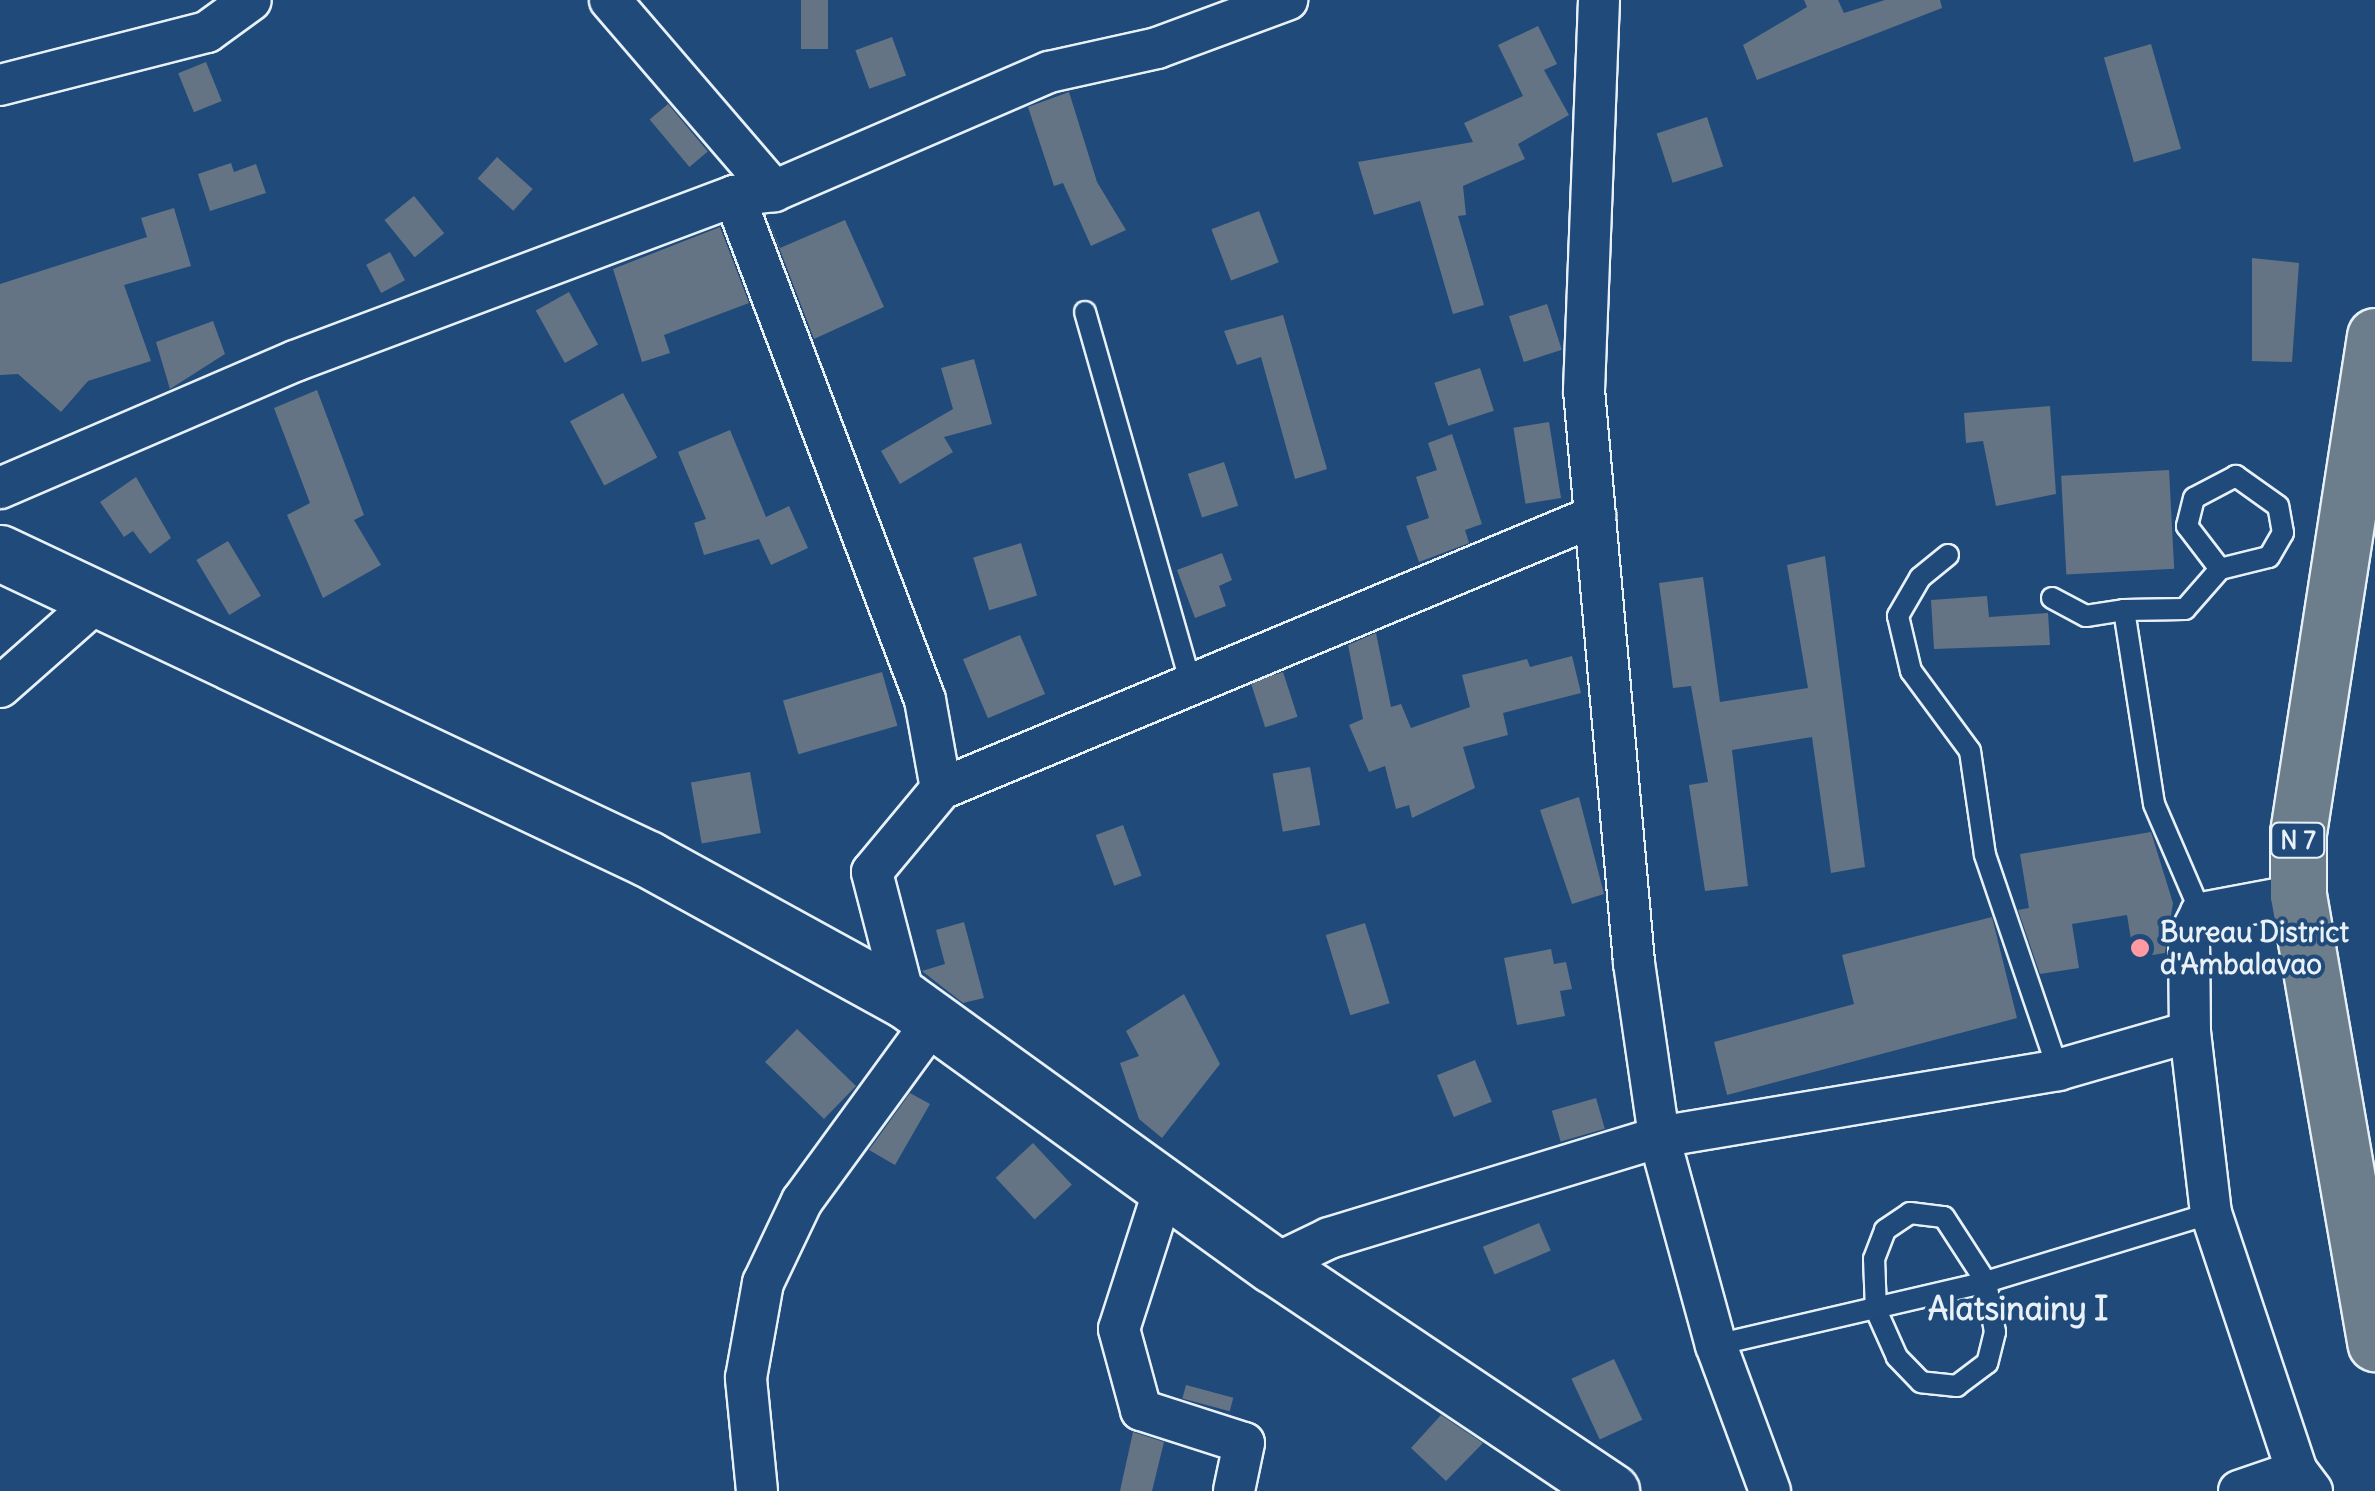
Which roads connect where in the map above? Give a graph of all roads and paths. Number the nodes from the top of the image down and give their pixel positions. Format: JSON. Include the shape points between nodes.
{"nodes":[{"id":1,"x":251,"y":0,"type":"edge"},
{"id":2,"x":610,"y":0,"type":"edge"},
{"id":3,"x":1286,"y":0,"type":"edge"},
{"id":4,"x":1600,"y":0,"type":"edge"},
{"id":5,"x":0,"y":86,"type":"edge"},
{"id":6,"x":754,"y":194,"type":"junction"},
{"id":7,"x":1085,"y":312,"type":"dead end"},
{"id":8,"x":2375,"y":336,"type":"edge"},
{"id":9,"x":0,"y":488,"type":"edge"},
{"id":10,"x":1595,"y":516,"type":"junction"},
{"id":11,"x":0,"y":553,"type":"edge"},
{"id":12,"x":1948,"y":555,"type":"dead end"},
{"id":13,"x":2220,"y":569,"type":"junction"},
{"id":14,"x":2052,"y":598,"type":"dead end"},
{"id":15,"x":94,"y":604,"type":"junction"},
{"id":16,"x":2124,"y":610,"type":"junction"},
{"id":17,"x":1191,"y":684,"type":"junction"},
{"id":18,"x":0,"y":687,"type":"edge"},
{"id":19,"x":941,"y":789,"type":"junction"},
{"id":20,"x":2298,"y":895,"type":"junction"},
{"id":21,"x":2200,"y":912,"type":"junction"},
{"id":22,"x":918,"y":1012,"type":"junction"},
{"id":23,"x":2190,"y":1032,"type":"junction"},
{"id":24,"x":2058,"y":1070,"type":"junction"},
{"id":25,"x":1660,"y":1138,"type":"junction"},
{"id":26,"x":1164,"y":1189,"type":"junction"},
{"id":27,"x":2211,"y":1212,"type":"junction"},
{"id":28,"x":1273,"y":1265,"type":"junction"},
{"id":29,"x":1986,"y":1282,"type":"junction"},
{"id":30,"x":1876,"y":1310,"type":"junction"},
{"id":31,"x":2375,"y":1343,"type":"edge"},
{"id":32,"x":1716,"y":1345,"type":"junction"},
{"id":33,"x":2304,"y":1481,"type":"edge"},
{"id":34,"x":757,"y":1491,"type":"edge"},
{"id":35,"x":1234,"y":1491,"type":"edge"},
{"id":36,"x":1611,"y":1491,"type":"edge"},
{"id":37,"x":1770,"y":1491,"type":"edge"},
{"id":38,"x":2240,"y":1491,"type":"edge"}],
"edges":[{"from":1,"to":5,"type":"street","via":[[207,32]]},
{"from":2,"to":6,"type":"street"},
{"from":3,"to":6,"type":"street","via":[[1156,48],[1049,72]]},
{"from":4,"to":10,"type":"street","via":[[1584,390]]},
{"from":6,"to":9,"type":"street","via":[[295,360]]},
{"from":6,"to":19,"type":"street","via":[[925,700]]},
{"from":7,"to":17,"type":"lane"},
{"from":8,"to":20,"type":"main road","number":"N 7","via":[[2298,833]]},
{"from":10,"to":17,"type":"street"},
{"from":10,"to":25,"type":"street","via":[[1634,964]]},
{"from":11,"to":15,"type":"street"},
{"from":12,"to":24,"type":"lane","via":[[1920,578],[1898,616],[1911,671],[1970,751],[1984,855]]},
{"from":13,"to":13,"type":"lane","via":[[2187,526],[2194,498],[2236,476],[2262,486],[2282,534],[2269,557]]},
{"from":13,"to":16,"type":"lane","via":[[2185,610]]},
{"from":14,"to":16,"type":"lane","via":[[2086,616]]},
{"from":15,"to":18,"type":"street"},
{"from":15,"to":22,"type":"street","via":[[648,860]]},
{"from":16,"to":21,"type":"lane","via":[[2154,804]]},
{"from":17,"to":19,"type":"street"},
{"from":19,"to":22,"type":"street","via":[[872,872]]},
{"from":20,"to":21,"type":"street"},
{"from":20,"to":31,"type":"main road","number":"N 7"},
{"from":21,"to":23,"type":"street","via":[[2189,938]]},
{"from":22,"to":26,"type":"street"},
{"from":22,"to":34,"type":"street","via":[[802,1200],[764,1283],[746,1378]]},
{"from":23,"to":24,"type":"street"},
{"from":23,"to":27,"type":"street"},
{"from":24,"to":25,"type":"street"},
{"from":25,"to":28,"type":"street","via":[[1329,1238]]},
{"from":25,"to":32,"type":"street"},
{"from":26,"to":28,"type":"street"},
{"from":26,"to":35,"type":"street","via":[[1119,1329],[1141,1410],[1244,1443]]},
{"from":27,"to":29,"type":"lane"},
{"from":27,"to":33,"type":"street"},
{"from":28,"to":36,"type":"street"},
{"from":29,"to":30,"type":"lane"},
{"from":29,"to":30,"type":"lane","via":[[1944,1217],[1910,1213],[1885,1230],[1874,1260]]},
{"from":29,"to":30,"type":"lane","via":[[1995,1332],[1987,1363],[1958,1386],[1921,1382],[1897,1357]]},
{"from":30,"to":32,"type":"lane"},
{"from":32,"to":37,"type":"street"},
{"from":33,"to":38,"type":"street"}]}
